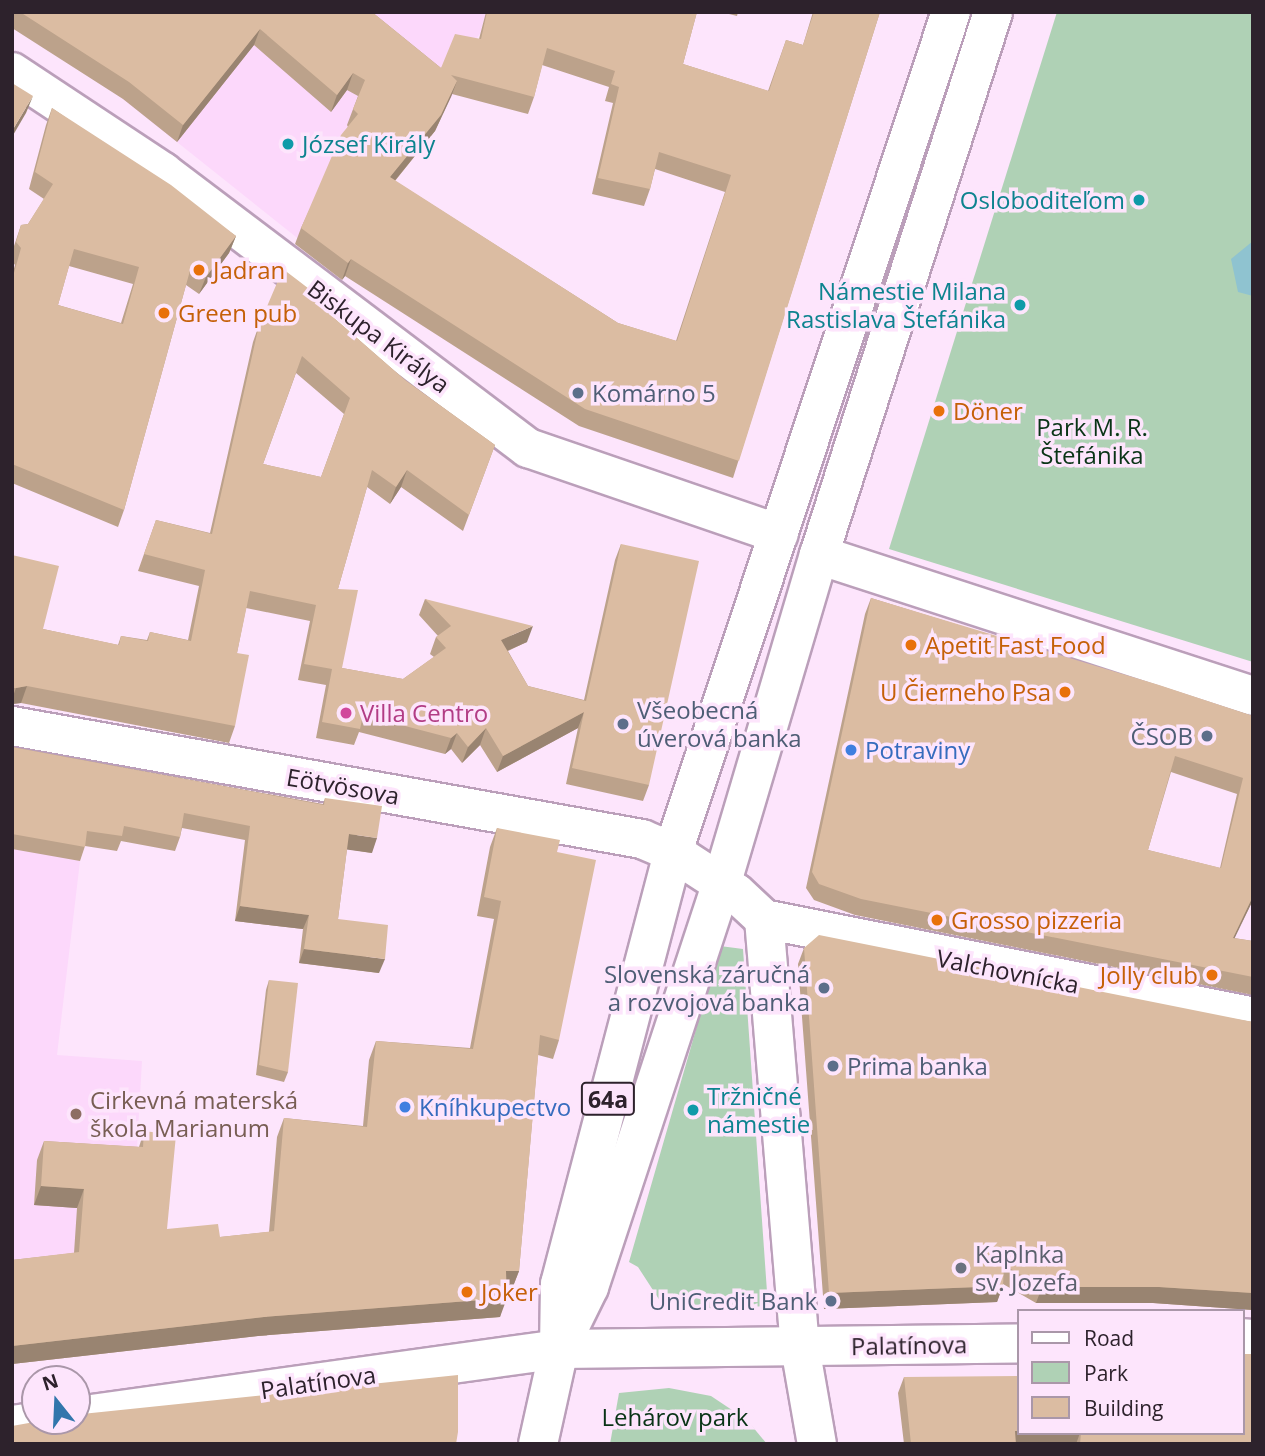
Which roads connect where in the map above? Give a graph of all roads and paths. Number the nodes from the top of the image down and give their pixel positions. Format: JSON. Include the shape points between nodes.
{"nodes":[{"id":1,"x":951,"y":12,"type":"edge"},
{"id":2,"x":993,"y":12,"type":"edge"},
{"id":3,"x":12,"y":72,"type":"edge"},
{"id":4,"x":779,"y":534,"type":"junction"},
{"id":5,"x":818,"y":555,"type":"junction"},
{"id":6,"x":1253,"y":696,"type":"edge"},
{"id":7,"x":12,"y":726,"type":"edge"},
{"id":8,"x":673,"y":852,"type":"junction"},
{"id":9,"x":722,"y":882,"type":"junction"},
{"id":10,"x":765,"y":919,"type":"junction"},
{"id":11,"x":1253,"y":1017,"type":"edge"},
{"id":12,"x":1016,"y":1343,"type":"edge"},
{"id":13,"x":800,"y":1347,"type":"junction"},
{"id":14,"x":559,"y":1349,"type":"junction"},
{"id":15,"x":91,"y":1414,"type":"edge"},
{"id":16,"x":538,"y":1444,"type":"edge"},
{"id":17,"x":817,"y":1444,"type":"edge"}],
"edges":[{"from":1,"to":4,"type":"street","number":"64a"},
{"from":2,"to":5,"type":"street","number":"64a"},
{"from":3,"to":4,"type":"street","name":"Biskupa Királya","via":[[163,172],[258,226],[528,448]]},
{"from":4,"to":5,"type":"street","name":"Biskupa Királya"},
{"from":4,"to":8,"type":"street","number":"64a"},
{"from":5,"to":6,"type":"street","name":"Biskupa Királya"},
{"from":5,"to":9,"type":"street","number":"64a"},
{"from":7,"to":8,"type":"street","name":"Eötvösova","via":[[642,839]]},
{"from":8,"to":9,"type":"street","name":"Eötvösova"},
{"from":8,"to":14,"type":"street","number":"64a","via":[[560,1284]]},
{"from":9,"to":10,"type":"street"},
{"from":9,"to":14,"type":"street","number":"64a","via":[[589,1287]]},
{"from":10,"to":11,"type":"street","name":"Valchovnícka"},
{"from":10,"to":13,"type":"street"},
{"from":12,"to":13,"type":"street","name":"Palatínova"},
{"from":13,"to":14,"type":"street"},
{"from":13,"to":17,"type":"street"},
{"from":14,"to":15,"type":"street","name":"Palatínova"},
{"from":14,"to":16,"type":"street","number":"64a"}]}
